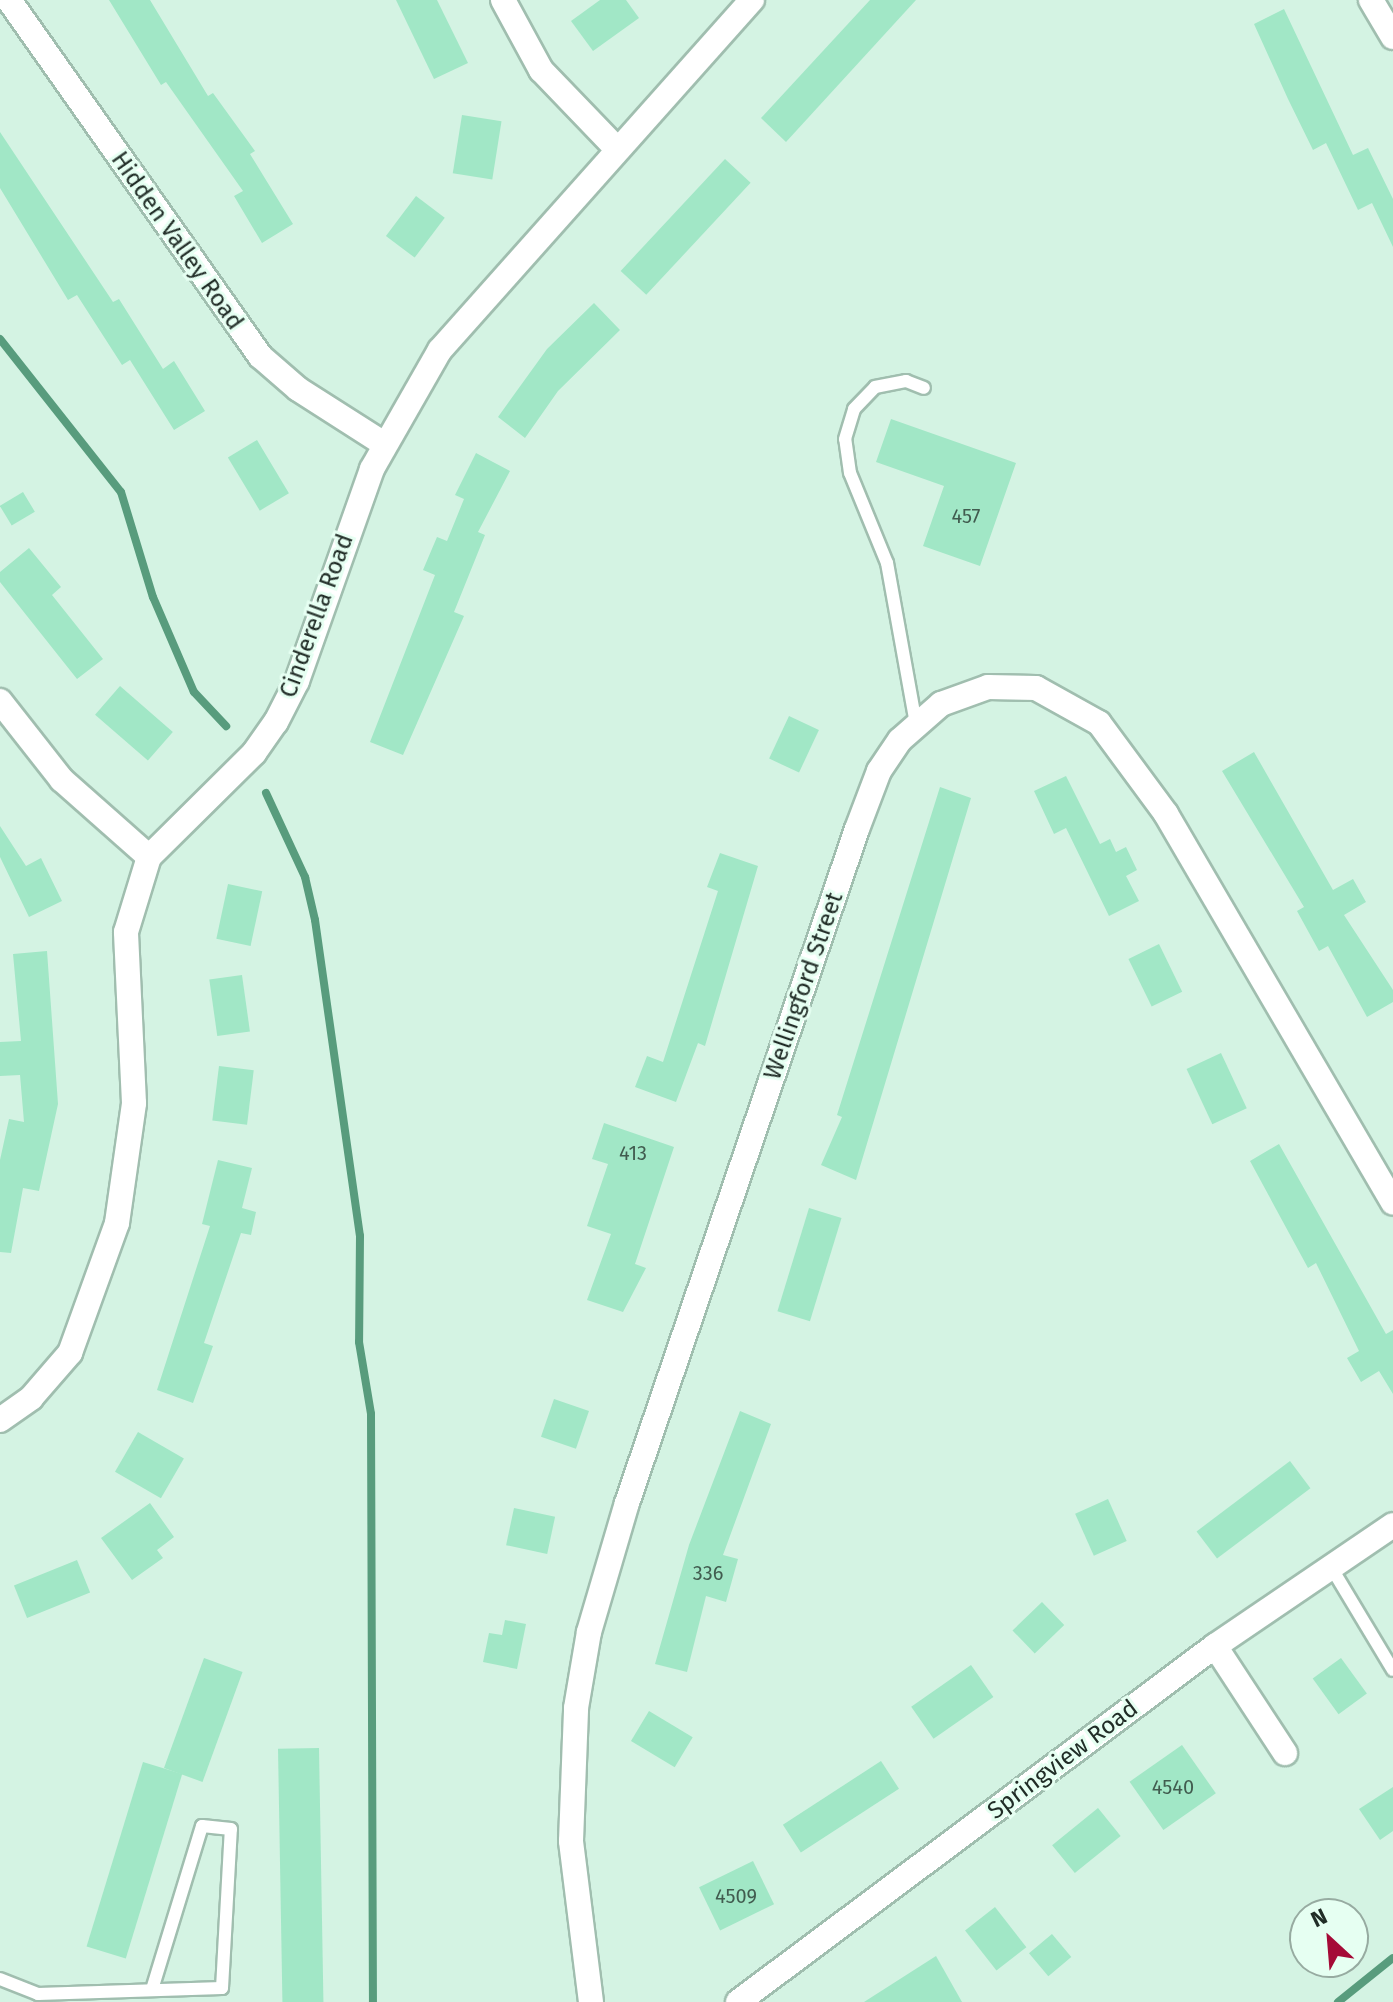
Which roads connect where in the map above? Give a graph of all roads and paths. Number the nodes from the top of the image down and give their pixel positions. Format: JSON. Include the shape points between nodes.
{"nodes":[{"id":1,"x":9,"y":0,"type":"edge"},
{"id":2,"x":503,"y":0,"type":"edge"},
{"id":3,"x":752,"y":0,"type":"edge"},
{"id":4,"x":1371,"y":0,"type":"edge"},
{"id":5,"x":1393,"y":37,"type":"edge"},
{"id":6,"x":616,"y":148,"type":"junction"},
{"id":7,"x":924,"y":388,"type":"dead end"},
{"id":8,"x":384,"y":444,"type":"junction"},
{"id":9,"x":0,"y":701,"type":"edge"},
{"id":10,"x":916,"y":725,"type":"junction"},
{"id":11,"x":149,"y":857,"type":"junction"},
{"id":12,"x":1393,"y":1202,"type":"edge"},
{"id":13,"x":0,"y":1420,"type":"edge"},
{"id":14,"x":1393,"y":1525,"type":"edge"},
{"id":15,"x":1331,"y":1567,"type":"junction"},
{"id":16,"x":1215,"y":1646,"type":"junction"},
{"id":17,"x":1393,"y":1670,"type":"edge"},
{"id":18,"x":1285,"y":1753,"type":"dead end"},
{"id":19,"x":0,"y":1979,"type":"edge"},
{"id":20,"x":152,"y":1990,"type":"junction"},
{"id":21,"x":591,"y":2002,"type":"edge"},
{"id":22,"x":738,"y":2002,"type":"edge"}],
"edges":[{"from":1,"to":8,"type":"street","name":"Hidden Valley Road","via":[[260,356],[308,396]]},
{"from":2,"to":6,"type":"street","via":[[541,70]]},
{"from":3,"to":6,"type":"street","name":"Cinderella Road"},
{"from":4,"to":5,"type":"street"},
{"from":6,"to":8,"type":"street","name":"Cinderella Road","via":[[440,350]]},
{"from":7,"to":10,"type":"lane","via":[[892,381],[875,387],[854,409],[845,439],[850,473],[887,563]]},
{"from":8,"to":11,"type":"street","name":"Cinderella Road","via":[[297,681],[276,722],[246,762],[177,823]]},
{"from":9,"to":11,"type":"street","via":[[62,780]]},
{"from":10,"to":12,"type":"street","name":"Wellingford Street","via":[[956,697],[1021,686],[1054,694],[1099,723],[1166,814]]},
{"from":10,"to":21,"type":"street","name":"Wellingford Street","via":[[879,771],[857,829],[627,1503],[589,1632],[576,1708],[571,1841]]},
{"from":11,"to":13,"type":"street","name":"Cinderella Road","via":[[126,932],[134,1103],[117,1223],[70,1353],[31,1398]]},
{"from":14,"to":15,"type":"street","name":"Springview Road"},
{"from":15,"to":16,"type":"street","name":"Springview Road"},
{"from":15,"to":17,"type":"lane"},
{"from":16,"to":18,"type":"street"},
{"from":16,"to":22,"type":"street","name":"Springview Road"},
{"from":19,"to":20,"type":"lane","via":[[38,1994]]},
{"from":20,"to":20,"type":"lane","via":[[222,1988],[231,1829],[202,1826]]}]}
